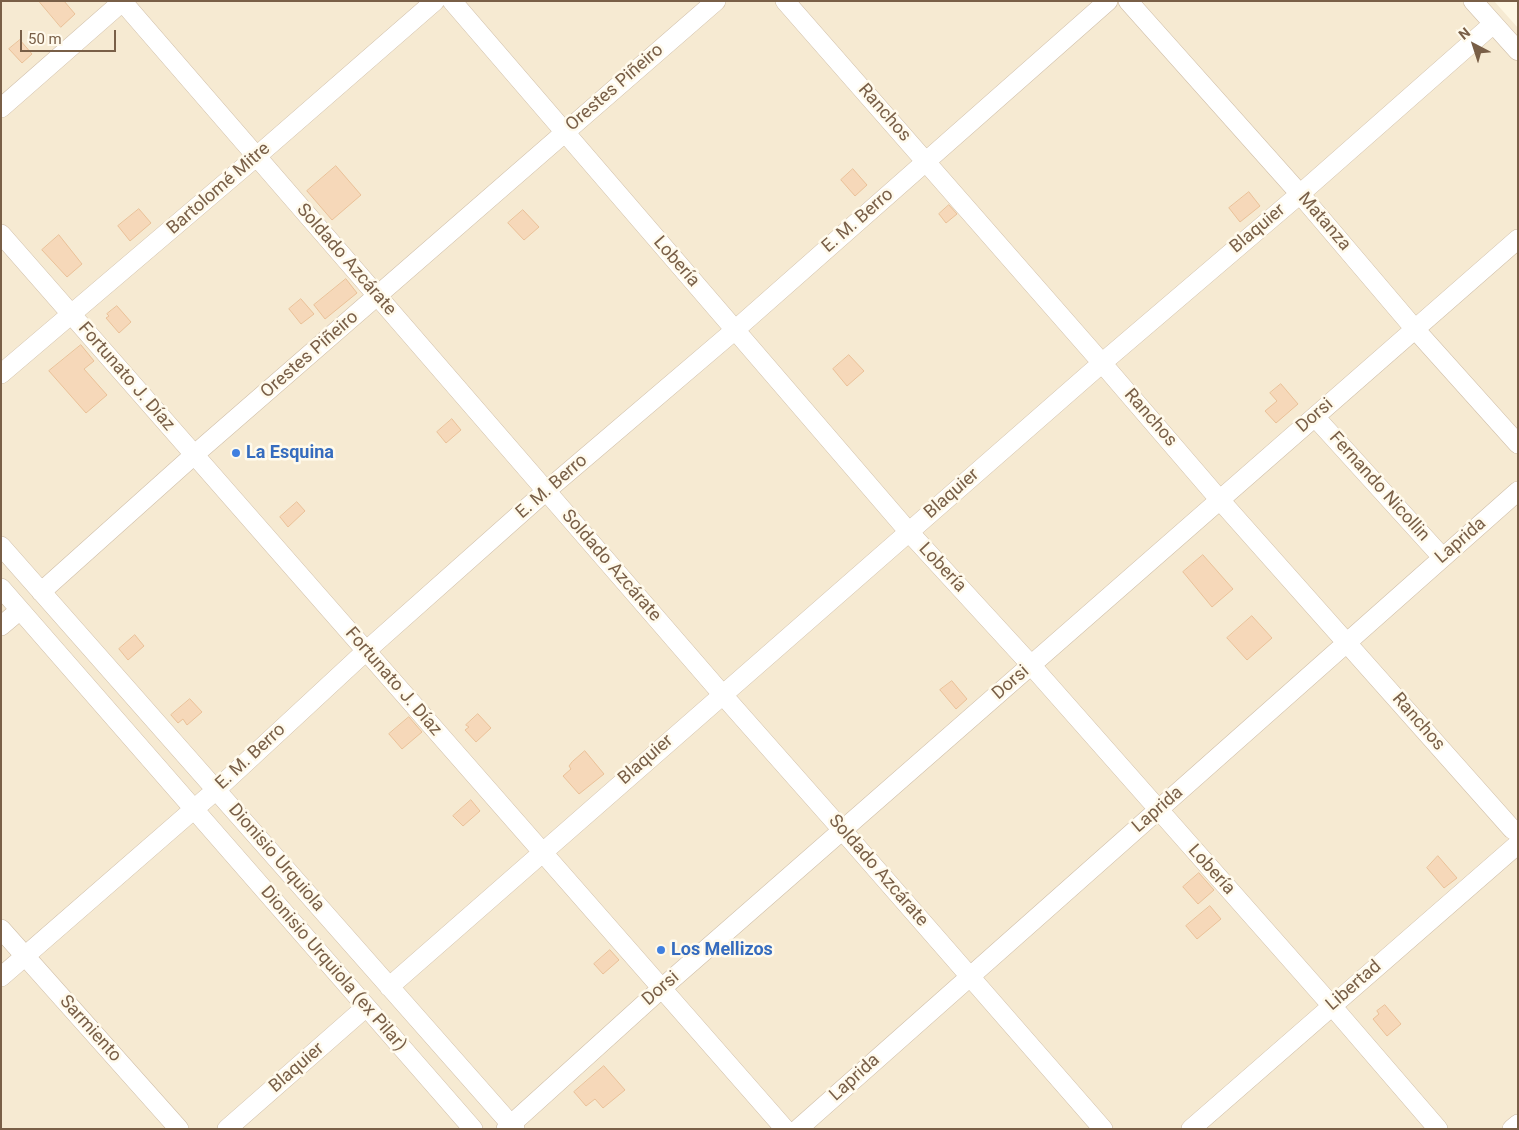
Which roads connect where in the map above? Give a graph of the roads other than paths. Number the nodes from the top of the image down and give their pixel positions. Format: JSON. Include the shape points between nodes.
{"nodes":[{"id":1,"x":123,"y":1,"type":"edge"},
{"id":2,"x":435,"y":1,"type":"edge"},
{"id":3,"x":452,"y":1,"type":"edge"},
{"id":4,"x":716,"y":1,"type":"edge"},
{"id":5,"x":785,"y":1,"type":"edge"},
{"id":6,"x":1108,"y":1,"type":"edge"},
{"id":7,"x":1128,"y":1,"type":"edge"},
{"id":8,"x":1473,"y":1,"type":"edge"},
{"id":9,"x":1494,"y":24,"type":"junction"},
{"id":10,"x":1518,"y":51,"type":"edge"},
{"id":11,"x":1,"y":108,"type":"edge"},
{"id":12,"x":564,"y":133,"type":"junction"},
{"id":13,"x":257,"y":156,"type":"junction"},
{"id":14,"x":926,"y":162,"type":"junction"},
{"id":15,"x":1300,"y":194,"type":"junction"},
{"id":16,"x":1,"y":234,"type":"edge"},
{"id":17,"x":1518,"y":239,"type":"edge"},
{"id":18,"x":377,"y":296,"type":"junction"},
{"id":19,"x":72,"y":315,"type":"junction"},
{"id":20,"x":1414,"y":328,"type":"junction"},
{"id":21,"x":734,"y":330,"type":"junction"},
{"id":22,"x":1102,"y":362,"type":"junction"},
{"id":23,"x":1,"y":374,"type":"edge"},
{"id":24,"x":1315,"y":417,"type":"junction"},
{"id":25,"x":1518,"y":444,"type":"edge"},
{"id":26,"x":194,"y":455,"type":"junction"},
{"id":27,"x":546,"y":491,"type":"junction"},
{"id":28,"x":1518,"y":491,"type":"edge"},
{"id":29,"x":1219,"y":499,"type":"junction"},
{"id":30,"x":909,"y":532,"type":"junction"},
{"id":31,"x":1,"y":546,"type":"edge"},
{"id":32,"x":1442,"y":557,"type":"junction"},
{"id":33,"x":1,"y":588,"type":"edge"},
{"id":34,"x":41,"y":592,"type":"junction"},
{"id":35,"x":20,"y":610,"type":"junction"},
{"id":36,"x":1,"y":626,"type":"edge"},
{"id":37,"x":1347,"y":642,"type":"junction"},
{"id":38,"x":366,"y":652,"type":"junction"},
{"id":39,"x":1031,"y":665,"type":"junction"},
{"id":40,"x":722,"y":694,"type":"junction"},
{"id":41,"x":216,"y":790,"type":"junction"},
{"id":42,"x":193,"y":809,"type":"junction"},
{"id":43,"x":1158,"y":810,"type":"junction"},
{"id":44,"x":843,"y":831,"type":"junction"},
{"id":45,"x":1518,"y":833,"type":"edge"},
{"id":46,"x":1518,"y":844,"type":"edge"},
{"id":47,"x":543,"y":851,"type":"junction"},
{"id":48,"x":1,"y":929,"type":"edge"},
{"id":49,"x":25,"y":956,"type":"junction"},
{"id":50,"x":969,"y":976,"type":"junction"},
{"id":51,"x":1,"y":977,"type":"edge"},
{"id":52,"x":389,"y":987,"type":"junction"},
{"id":53,"x":662,"y":988,"type":"junction"},
{"id":54,"x":1332,"y":1006,"type":"junction"},
{"id":55,"x":366,"y":1007,"type":"junction"},
{"id":56,"x":1518,"y":1124,"type":"edge"},
{"id":57,"x":511,"y":1127,"type":"edge"},
{"id":58,"x":179,"y":1129,"type":"edge"},
{"id":59,"x":227,"y":1129,"type":"edge"},
{"id":60,"x":473,"y":1129,"type":"edge"},
{"id":61,"x":785,"y":1129,"type":"edge"},
{"id":62,"x":798,"y":1129,"type":"edge"},
{"id":63,"x":1103,"y":1129,"type":"edge"},
{"id":64,"x":1191,"y":1129,"type":"edge"},
{"id":65,"x":1438,"y":1129,"type":"edge"},
{"id":66,"x":1512,"y":1129,"type":"edge"}],
"edges":[{"from":1,"to":11,"type":"street"},
{"from":1,"to":13,"type":"street","name":"Soldado Azcárate"},
{"from":2,"to":13,"type":"street","name":"Bartolomé Mitre"},
{"from":3,"to":12,"type":"street","name":"Lobería"},
{"from":4,"to":12,"type":"street","name":"Orestes Piñeiro"},
{"from":5,"to":14,"type":"street","name":"Ranchos"},
{"from":6,"to":14,"type":"street","name":"E. M. Berro"},
{"from":7,"to":15,"type":"street","name":"Matanza"},
{"from":8,"to":9,"type":"street"},
{"from":9,"to":10,"type":"street"},
{"from":9,"to":15,"type":"street","name":"Blaquier"},
{"from":12,"to":18,"type":"street","name":"Orestes Piñeiro"},
{"from":12,"to":21,"type":"street","name":"Lobería"},
{"from":13,"to":18,"type":"street","name":"Soldado Azcárate"},
{"from":13,"to":19,"type":"street","name":"Bartolomé Mitre"},
{"from":14,"to":21,"type":"street","name":"E. M. Berro"},
{"from":14,"to":22,"type":"street","name":"Ranchos"},
{"from":15,"to":20,"type":"street","name":"Matanza"},
{"from":15,"to":22,"type":"street","name":"Blaquier"},
{"from":16,"to":19,"type":"street","name":"Fortunato J. Díaz"},
{"from":17,"to":20,"type":"street","name":"Dorsi"},
{"from":18,"to":26,"type":"street","name":"Orestes Piñeiro"},
{"from":18,"to":27,"type":"street","name":"Soldado Azcárate"},
{"from":19,"to":23,"type":"street","name":"Bartolomé Mitre"},
{"from":19,"to":26,"type":"street","name":"Fortunato J. Díaz"},
{"from":20,"to":24,"type":"street","name":"Dorsi"},
{"from":20,"to":25,"type":"street","name":"Matanza"},
{"from":21,"to":27,"type":"street","name":"E. M. Berro"},
{"from":21,"to":30,"type":"street","name":"Lobería"},
{"from":22,"to":29,"type":"street","name":"Ranchos"},
{"from":22,"to":30,"type":"street","name":"Blaquier"},
{"from":24,"to":29,"type":"street","name":"Dorsi"},
{"from":24,"to":32,"type":"street","name":"Fernando Nicollin"},
{"from":26,"to":34,"type":"street","name":"Orestes Piñeiro"},
{"from":26,"to":38,"type":"street","name":"Fortunato J. Díaz"},
{"from":27,"to":38,"type":"street","name":"E. M. Berro"},
{"from":27,"to":40,"type":"street","name":"Soldado Azcárate"},
{"from":28,"to":32,"type":"street","name":"Laprida"},
{"from":29,"to":37,"type":"street","name":"Ranchos"},
{"from":29,"to":39,"type":"street","name":"Dorsi"},
{"from":30,"to":39,"type":"street","name":"Lobería"},
{"from":30,"to":40,"type":"street","name":"Blaquier"},
{"from":31,"to":34,"type":"street","name":"Dionisio Urquiola"},
{"from":32,"to":37,"type":"street","name":"Laprida"},
{"from":33,"to":35,"type":"street"},
{"from":34,"to":41,"type":"street","name":"Dionisio Urquiola"},
{"from":35,"to":36,"type":"street"},
{"from":35,"to":42,"type":"street"},
{"from":37,"to":43,"type":"street","name":"Laprida"},
{"from":37,"to":45,"type":"street","name":"Ranchos"},
{"from":38,"to":41,"type":"street","name":"E. M. Berro"},
{"from":38,"to":47,"type":"street","name":"Fortunato J. Díaz"},
{"from":39,"to":43,"type":"street","name":"Lobería"},
{"from":39,"to":44,"type":"street","name":"Dorsi"},
{"from":40,"to":44,"type":"street","name":"Soldado Azcárate"},
{"from":40,"to":47,"type":"street","name":"Blaquier"},
{"from":41,"to":42,"type":"street","name":"E. M. Berro"},
{"from":41,"to":52,"type":"street","name":"Dionisio Urquiola"},
{"from":42,"to":49,"type":"street","name":"E. M. Berro"},
{"from":42,"to":55,"type":"street","name":"Dionisio Urquiola (ex Pilar)"},
{"from":43,"to":50,"type":"street","name":"Laprida"},
{"from":43,"to":54,"type":"street","name":"Lobería"},
{"from":44,"to":50,"type":"street","name":"Soldado Azcárate"},
{"from":44,"to":53,"type":"street","name":"Dorsi"},
{"from":46,"to":54,"type":"street","name":"Libertad"},
{"from":47,"to":52,"type":"street","name":"Blaquier"},
{"from":47,"to":53,"type":"street","name":"Fortunato J. Díaz"},
{"from":48,"to":49,"type":"street","name":"Sarmiento"},
{"from":49,"to":51,"type":"street","name":"E. M. Berro"},
{"from":49,"to":58,"type":"street","name":"Sarmiento"},
{"from":50,"to":62,"type":"street","name":"Laprida"},
{"from":50,"to":63,"type":"street","name":"Soldado Azcárate"},
{"from":52,"to":57,"type":"street","name":"Dionisio Urquiola"},
{"from":53,"to":57,"type":"street","name":"Dorsi"},
{"from":53,"to":61,"type":"street","name":"Fortunato J. Díaz"},
{"from":54,"to":64,"type":"street","name":"Libertad"},
{"from":54,"to":65,"type":"street","name":"Lobería"},
{"from":55,"to":59,"type":"street","name":"Blaquier"},
{"from":55,"to":60,"type":"street","name":"Dionisio Urquiola (ex Pilar)"},
{"from":56,"to":66,"type":"street"}]}
